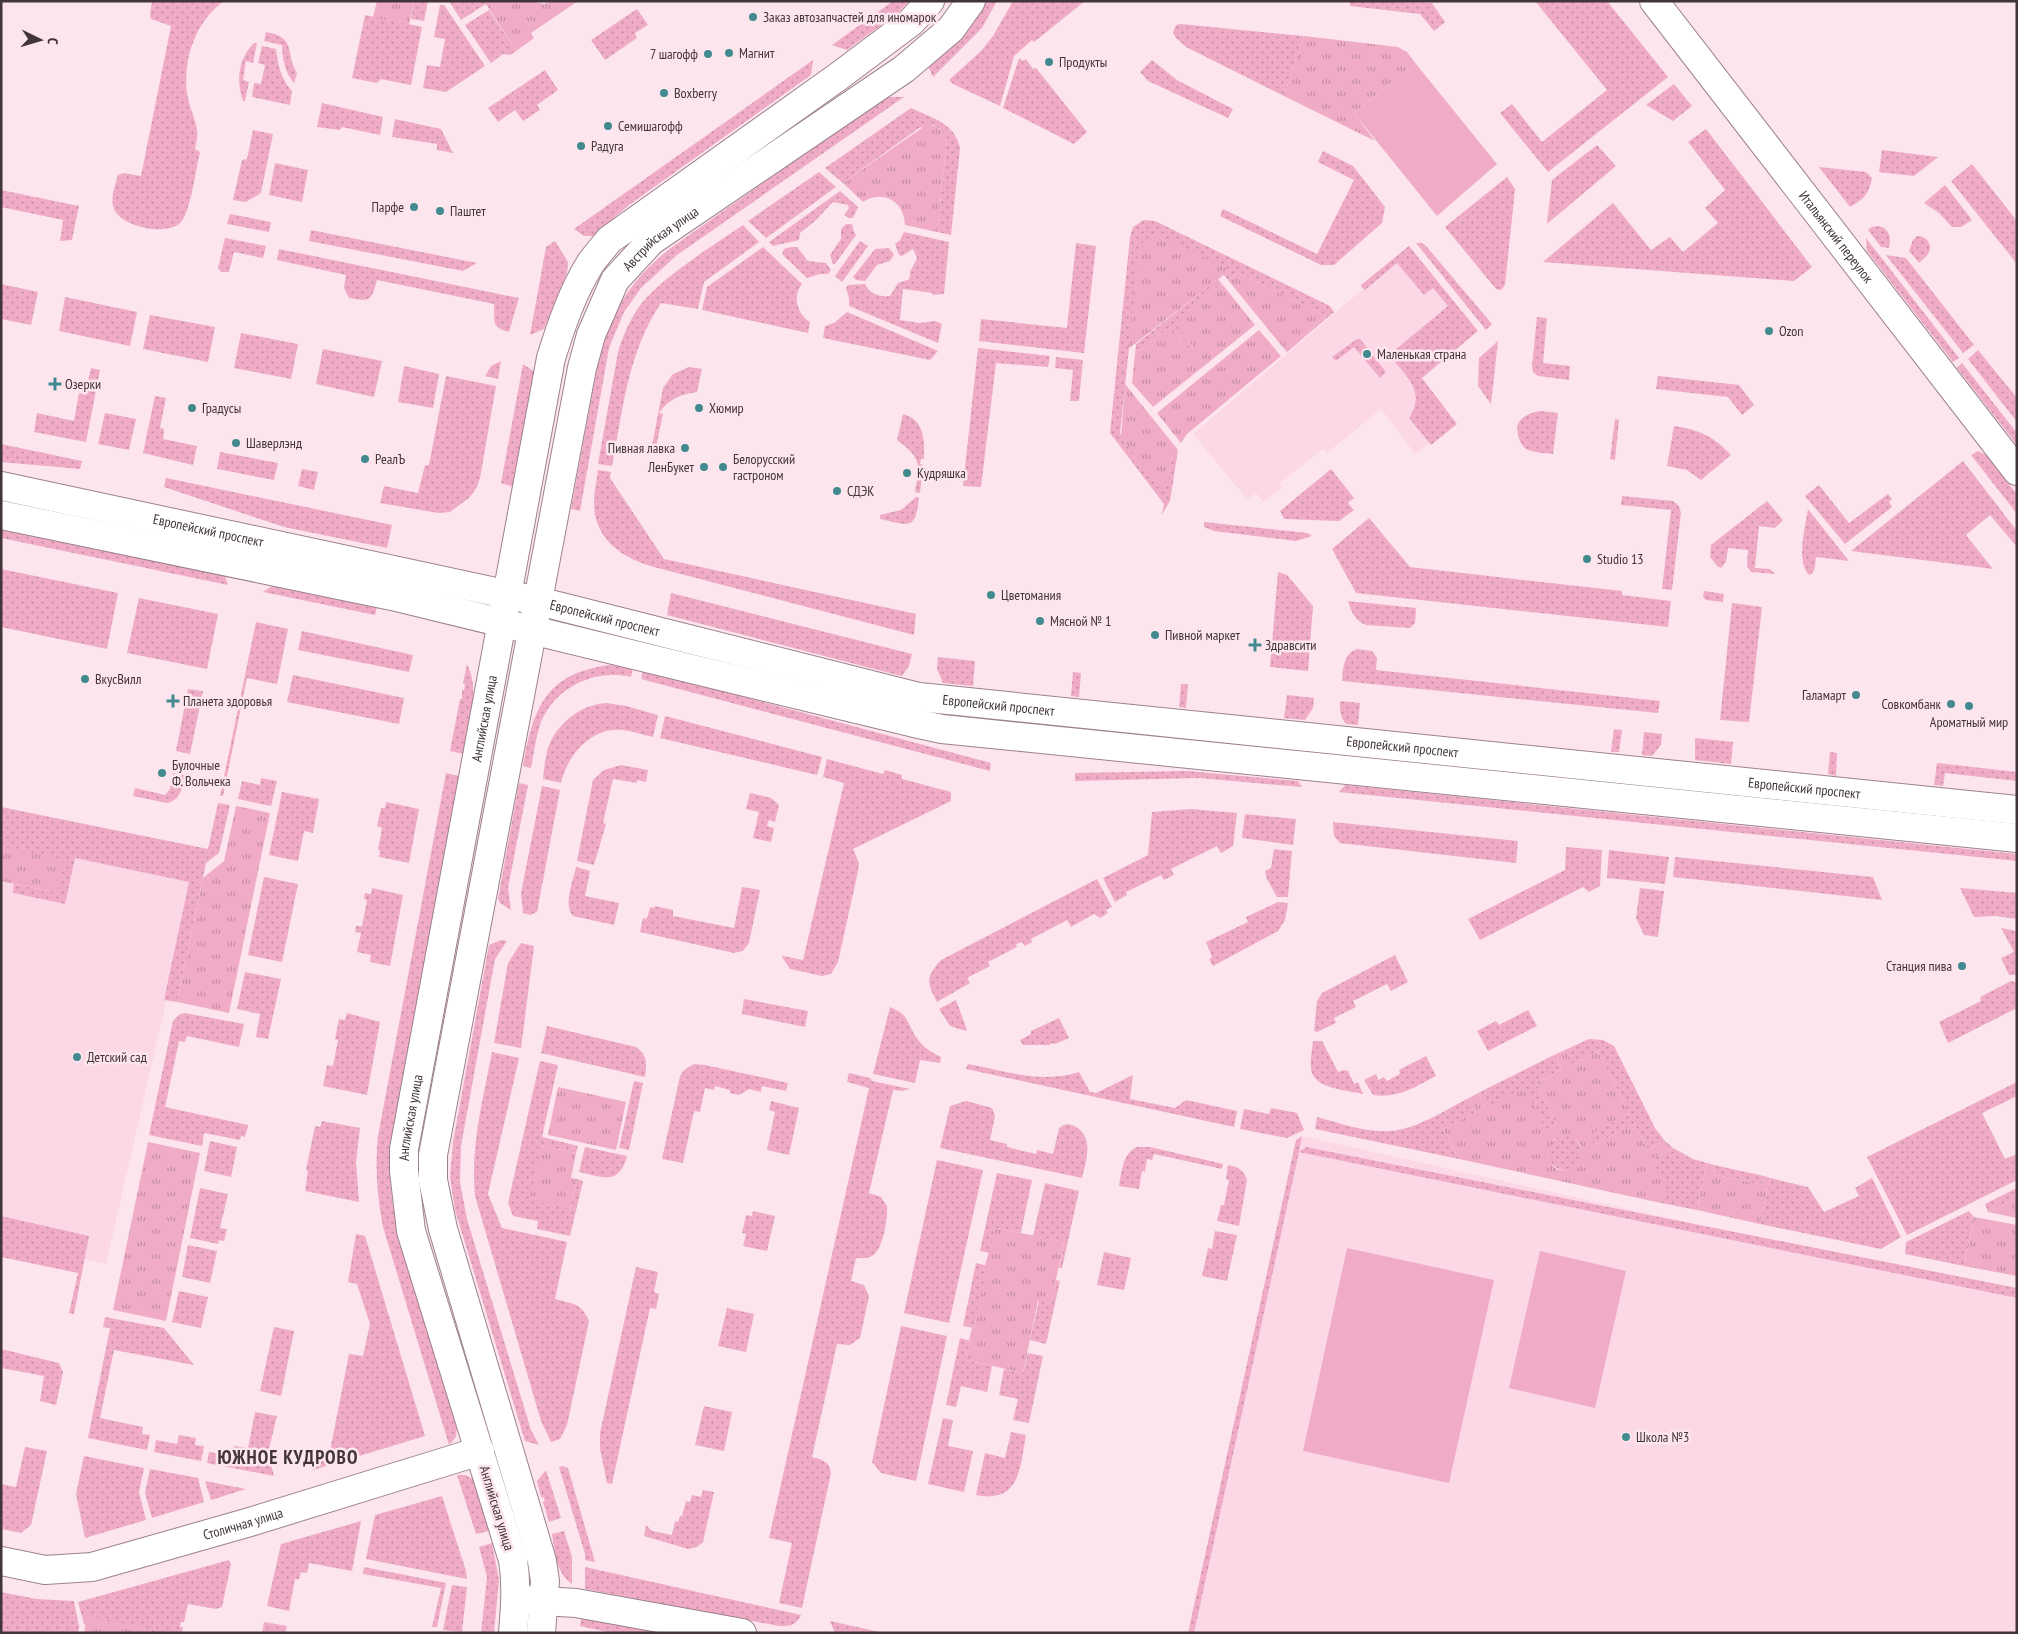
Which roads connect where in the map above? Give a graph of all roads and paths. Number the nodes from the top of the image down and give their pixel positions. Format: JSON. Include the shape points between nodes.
{"nodes":[{"id":1,"x":930,"y":1,"type":"edge"},
{"id":2,"x":971,"y":1,"type":"edge"},
{"id":3,"x":1654,"y":1,"type":"edge"},
{"id":4,"x":2017,"y":471,"type":"edge"},
{"id":5,"x":1,"y":486,"type":"edge"},
{"id":6,"x":1,"y":515,"type":"edge"},
{"id":7,"x":507,"y":594,"type":"junction"},
{"id":8,"x":538,"y":601,"type":"junction"},
{"id":9,"x":502,"y":622,"type":"junction"},
{"id":10,"x":532,"y":629,"type":"junction"},
{"id":11,"x":2017,"y":810,"type":"edge"},
{"id":12,"x":2017,"y":838,"type":"edge"},
{"id":13,"x":480,"y":1451,"type":"junction"},
{"id":14,"x":1,"y":1561,"type":"edge"},
{"id":15,"x":516,"y":1600,"type":"junction"},
{"id":16,"x":544,"y":1601,"type":"junction"},
{"id":17,"x":513,"y":1633,"type":"edge"},
{"id":18,"x":541,"y":1633,"type":"edge"},
{"id":19,"x":742,"y":1633,"type":"edge"}],
"edges":[{"from":1,"to":7,"type":"street","name":"Австрийская улица","via":[[911,22],[847,70],[609,240],[590,263],[561,324],[551,358]]},
{"from":2,"to":8,"type":"street","name":"Австрийская улица","via":[[951,29],[904,69],[652,241],[615,280],[591,336],[582,368]]},
{"from":3,"to":4,"type":"street","name":"Итальянский переулок"},
{"from":5,"to":7,"type":"street","name":"Европейский проспект"},
{"from":6,"to":9,"type":"street","name":"Европейский проспект"},
{"from":7,"to":8,"type":"street","name":"Европейский проспект"},
{"from":7,"to":9,"type":"street","name":"Английская улица"},
{"from":8,"to":10,"type":"street","name":"Английская улица"},
{"from":8,"to":11,"type":"street","name":"Европейский проспект","via":[[919,697]]},
{"from":9,"to":10,"type":"street","name":"Европейский проспект"},
{"from":9,"to":13,"type":"street","name":"Английская улица","via":[[404,1149],[411,1231]]},
{"from":10,"to":12,"type":"street","name":"Европейский проспект","via":[[914,724],[942,728]]},
{"from":10,"to":16,"type":"street","name":"Английская улица","via":[[433,1155],[443,1229],[542,1561]]},
{"from":13,"to":14,"type":"street","name":"Столичная улица","via":[[92,1567],[45,1570]]},
{"from":13,"to":15,"type":"street","name":"Английская улица","via":[[513,1560]]},
{"from":15,"to":16,"type":"street"},
{"from":15,"to":17,"type":"street","name":"Английская улица"},
{"from":16,"to":18,"type":"street","name":"Английская улица"},
{"from":16,"to":19,"type":"street","via":[[601,1607]]}]}
